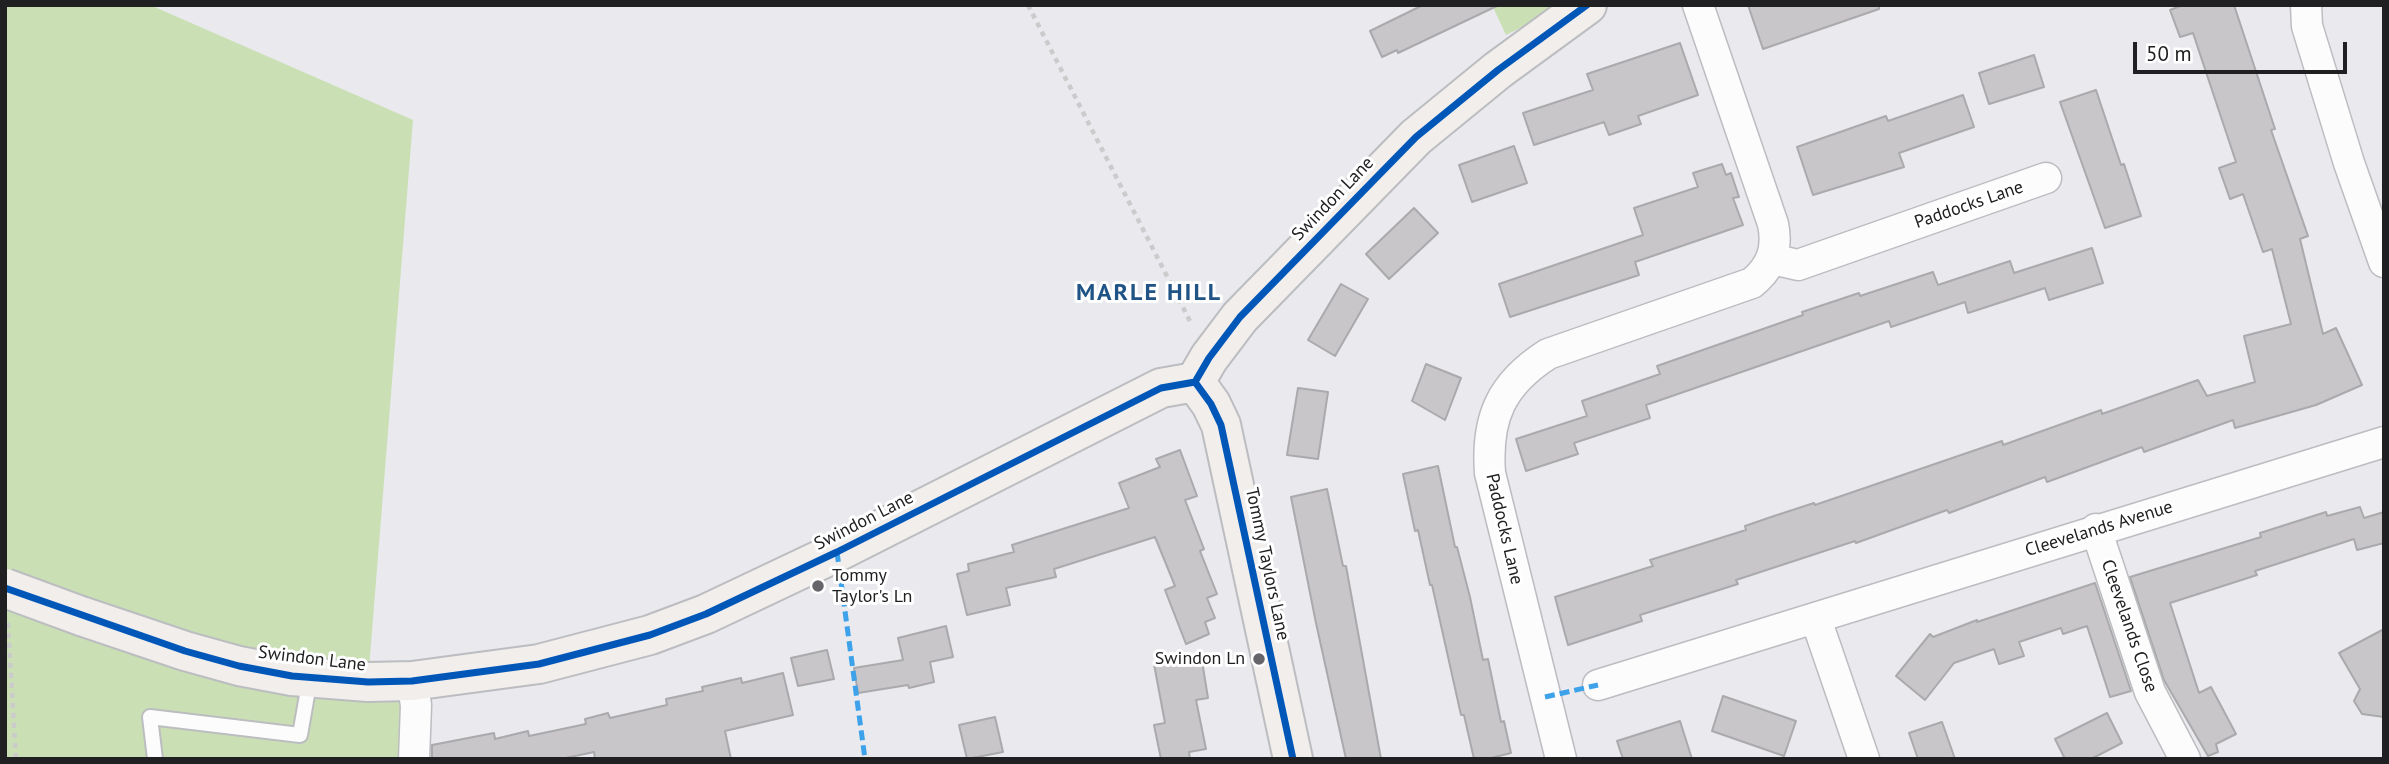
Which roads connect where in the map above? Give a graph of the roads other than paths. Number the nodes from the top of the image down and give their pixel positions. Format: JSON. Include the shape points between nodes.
{"nodes":[{"id":1,"x":1587,"y":5,"type":"edge"},
{"id":2,"x":1698,"y":5,"type":"edge"},
{"id":3,"x":2306,"y":5,"type":"edge"},
{"id":4,"x":2046,"y":178,"type":"dead end"},
{"id":5,"x":1772,"y":259,"type":"junction"},
{"id":6,"x":2384,"y":262,"type":"edge"},
{"id":7,"x":1202,"y":370,"type":"junction"},
{"id":8,"x":2384,"y":442,"type":"edge"},
{"id":9,"x":2096,"y":529,"type":"junction"},
{"id":10,"x":6,"y":604,"type":"edge"},
{"id":11,"x":1816,"y":619,"type":"junction"},
{"id":12,"x":311,"y":677,"type":"junction"},
{"id":13,"x":412,"y":681,"type":"junction"},
{"id":14,"x":1598,"y":685,"type":"dead end"},
{"id":15,"x":155,"y":759,"type":"edge"},
{"id":16,"x":414,"y":759,"type":"edge"},
{"id":17,"x":1293,"y":759,"type":"edge"},
{"id":18,"x":1561,"y":759,"type":"edge"},
{"id":19,"x":1864,"y":759,"type":"edge"},
{"id":20,"x":2185,"y":759,"type":"edge"}],
"edges":[{"from":1,"to":7,"type":"street","name":"Swindon Lane","via":[[1416,137],[1240,317]]},
{"from":2,"to":5,"type":"street","via":[[1773,224]]},
{"from":3,"to":6,"type":"street","via":[[2307,26]]},
{"from":4,"to":5,"type":"street","name":"Paddocks Lane","via":[[1798,265]]},
{"from":5,"to":18,"type":"street","name":"Paddocks Lane","via":[[1752,284],[1548,354],[1517,378],[1496,411],[1490,431],[1490,473]]},
{"from":7,"to":13,"type":"street","name":"Swindon Lane","via":[[706,614],[650,635],[539,664]]},
{"from":7,"to":17,"type":"street","name":"Tommy Taylors Lane","via":[[1221,425]]},
{"from":8,"to":9,"type":"street","name":"Cleevelands Avenue"},
{"from":9,"to":11,"type":"street","name":"Cleevelands Avenue"},
{"from":9,"to":20,"type":"street","name":"Cleevelands Close","via":[[2150,692]]},
{"from":10,"to":12,"type":"street","name":"Swindon Lane","bridge":true,"via":[[81,615],[239,666]]},
{"from":11,"to":14,"type":"street","name":"Cleevelands Avenue"},
{"from":11,"to":19,"type":"street"},
{"from":12,"to":13,"type":"street","name":"Swindon Lane"},
{"from":12,"to":15,"type":"lane","via":[[300,735],[150,717]]},
{"from":13,"to":16,"type":"street"}]}
